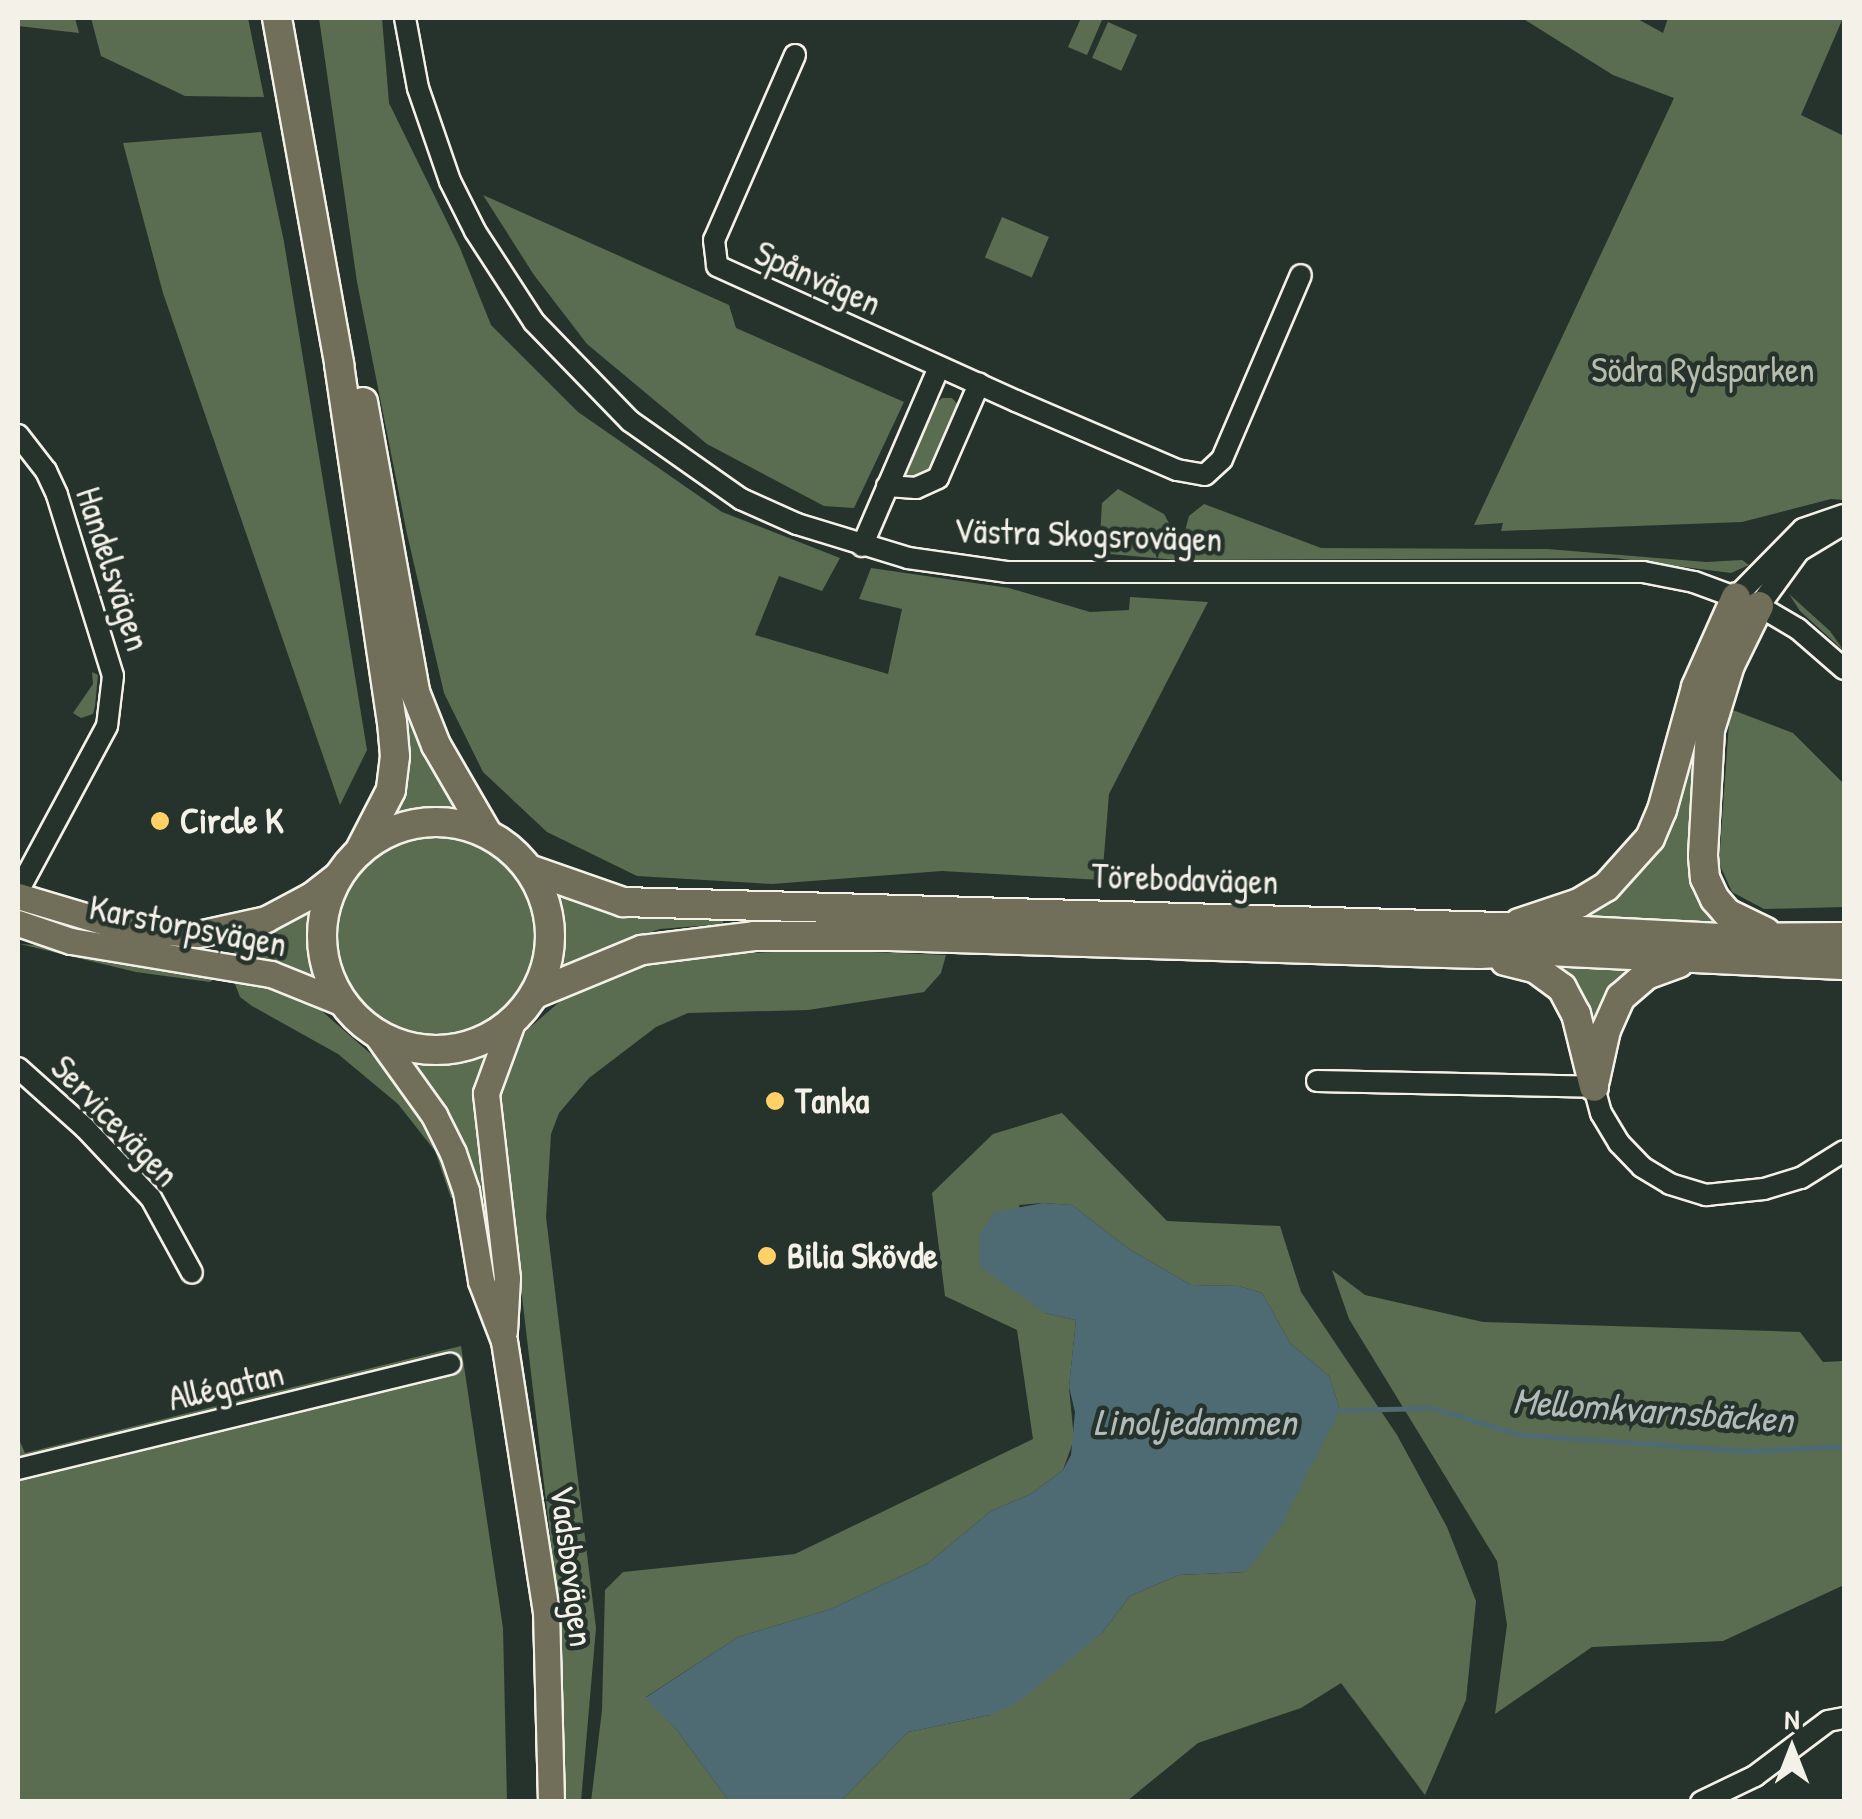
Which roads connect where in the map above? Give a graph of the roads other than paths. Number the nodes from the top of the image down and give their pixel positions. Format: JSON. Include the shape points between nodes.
{"nodes":[{"id":1,"x":277,"y":18,"type":"edge"},
{"id":2,"x":296,"y":18,"type":"edge"},
{"id":3,"x":406,"y":18,"type":"edge"},
{"id":4,"x":795,"y":55,"type":"dead end"},
{"id":5,"x":1301,"y":274,"type":"dead end"},
{"id":6,"x":939,"y":367,"type":"junction"},
{"id":7,"x":980,"y":384,"type":"junction"},
{"id":8,"x":18,"y":436,"type":"edge"},
{"id":9,"x":887,"y":486,"type":"junction"},
{"id":10,"x":1844,"y":515,"type":"edge"},
{"id":11,"x":1844,"y":526,"type":"edge"},
{"id":12,"x":862,"y":546,"type":"junction"},
{"id":13,"x":1748,"y":602,"type":"junction"},
{"id":14,"x":1844,"y":669,"type":"edge"},
{"id":15,"x":487,"y":834,"type":"junction"},
{"id":16,"x":350,"y":862,"type":"junction"},
{"id":17,"x":529,"y":869,"type":"junction"},
{"id":18,"x":18,"y":893,"type":"edge"},
{"id":19,"x":18,"y":923,"type":"edge"},
{"id":20,"x":1504,"y":927,"type":"junction"},
{"id":21,"x":1772,"y":935,"type":"junction"},
{"id":22,"x":1844,"y":937,"type":"edge"},
{"id":23,"x":1479,"y":954,"type":"junction"},
{"id":24,"x":1688,"y":960,"type":"junction"},
{"id":25,"x":1844,"y":965,"type":"edge"},
{"id":26,"x":534,"y":994,"type":"junction"},
{"id":27,"x":343,"y":1003,"type":"junction"},
{"id":28,"x":512,"y":1022,"type":"junction"},
{"id":29,"x":376,"y":1034,"type":"junction"},
{"id":30,"x":18,"y":1068,"type":"edge"},
{"id":31,"x":1317,"y":1081,"type":"dead end"},
{"id":32,"x":1594,"y":1086,"type":"junction"},
{"id":33,"x":1844,"y":1151,"type":"edge"},
{"id":34,"x":192,"y":1273,"type":"dead end"},
{"id":35,"x":504,"y":1341,"type":"junction"},
{"id":36,"x":450,"y":1364,"type":"dead end"},
{"id":37,"x":18,"y":1469,"type":"edge"},
{"id":38,"x":1844,"y":1718,"type":"edge"},
{"id":39,"x":551,"y":1802,"type":"edge"},
{"id":40,"x":1700,"y":1802,"type":"edge"}],
"edges":[{"from":1,"to":16,"type":"highway","via":[[344,395],[395,756],[390,790]]},
{"from":2,"to":15,"type":"highway","via":[[415,692],[436,745]]},
{"from":3,"to":12,"type":"street","name":"Västra Skogsrovägen","via":[[418,88],[450,180],[534,322],[630,421],[681,460],[741,498]]},
{"from":4,"to":6,"type":"street","name":"Spånvägen","via":[[714,240],[717,266]]},
{"from":5,"to":7,"type":"street","name":"Spånvägen","via":[[1222,459],[1205,474],[1177,470]]},
{"from":6,"to":7,"type":"street","name":"Spånvägen"},
{"from":6,"to":9,"type":"street"},
{"from":7,"to":9,"type":"street","via":[[938,478],[916,488]]},
{"from":8,"to":18,"type":"street","name":"Handelsvägen","via":[[57,495],[113,676],[107,726],[42,837]]},
{"from":9,"to":12,"type":"street"},
{"from":10,"to":13,"type":"street","via":[[1792,537]]},
{"from":11,"to":13,"type":"street","via":[[1816,538]]},
{"from":12,"to":13,"type":"street","name":"Västra Skogsrovägen","via":[[953,566],[1065,574],[1642,572]]},
{"from":13,"to":14,"type":"street","name":"Västra Skogsrovägen","via":[[1798,629]]},
{"from":13,"to":20,"type":"highway","via":[[1696,687],[1650,838],[1606,888],[1547,916]]},
{"from":13,"to":21,"type":"highway","via":[[1710,730],[1704,878],[1728,914]]},
{"from":15,"to":16,"type":"highway","via":[[450,822],[410,824]]},
{"from":15,"to":17,"type":"highway"},
{"from":16,"to":18,"type":"main road","name":"Karstorpsvägen","via":[[311,895],[266,919],[198,934],[96,922]]},
{"from":16,"to":27,"type":"highway","via":[[326,903],[322,937],[327,972]]},
{"from":17,"to":20,"type":"highway","name":"Törebodavägen","via":[[623,902]]},
{"from":17,"to":26,"type":"highway","via":[[550,931],[547,964]]},
{"from":19,"to":27,"type":"main road","name":"Karstorpsvägen","via":[[71,940],[271,974]]},
{"from":20,"to":21,"type":"highway","name":"Törebodavägen"},
{"from":21,"to":22,"type":"highway","name":"Törebodavägen"},
{"from":23,"to":24,"type":"highway","name":"Törebodavägen"},
{"from":23,"to":26,"type":"highway","name":"Törebodavägen","via":[[754,936],[642,950]]},
{"from":23,"to":32,"type":"highway","via":[[1536,970],[1562,988],[1576,1014]]},
{"from":24,"to":25,"type":"highway","name":"Törebodavägen"},
{"from":24,"to":32,"type":"highway","via":[[1646,975],[1621,997]]},
{"from":26,"to":28,"type":"highway"},
{"from":27,"to":29,"type":"highway"},
{"from":28,"to":29,"type":"highway","via":[[474,1044],[446,1050],[417,1049]]},
{"from":28,"to":35,"type":"main road","name":"Vadsbovägen","via":[[486,1093],[507,1278]]},
{"from":29,"to":35,"type":"main road","name":"Vadsbovägen","via":[[454,1154],[481,1281]]},
{"from":30,"to":34,"type":"street","name":"Servicevägen","via":[[141,1186]]},
{"from":31,"to":32,"type":"street"},
{"from":32,"to":33,"type":"street","via":[[1618,1142],[1642,1167],[1706,1196],[1740,1195],[1801,1178]]},
{"from":35,"to":39,"type":"main road","name":"Vadsbovägen","via":[[546,1611]]},
{"from":36,"to":37,"type":"street","name":"Allégatan"},
{"from":38,"to":40,"type":"street","via":[[1828,1721],[1755,1776]]}]}
